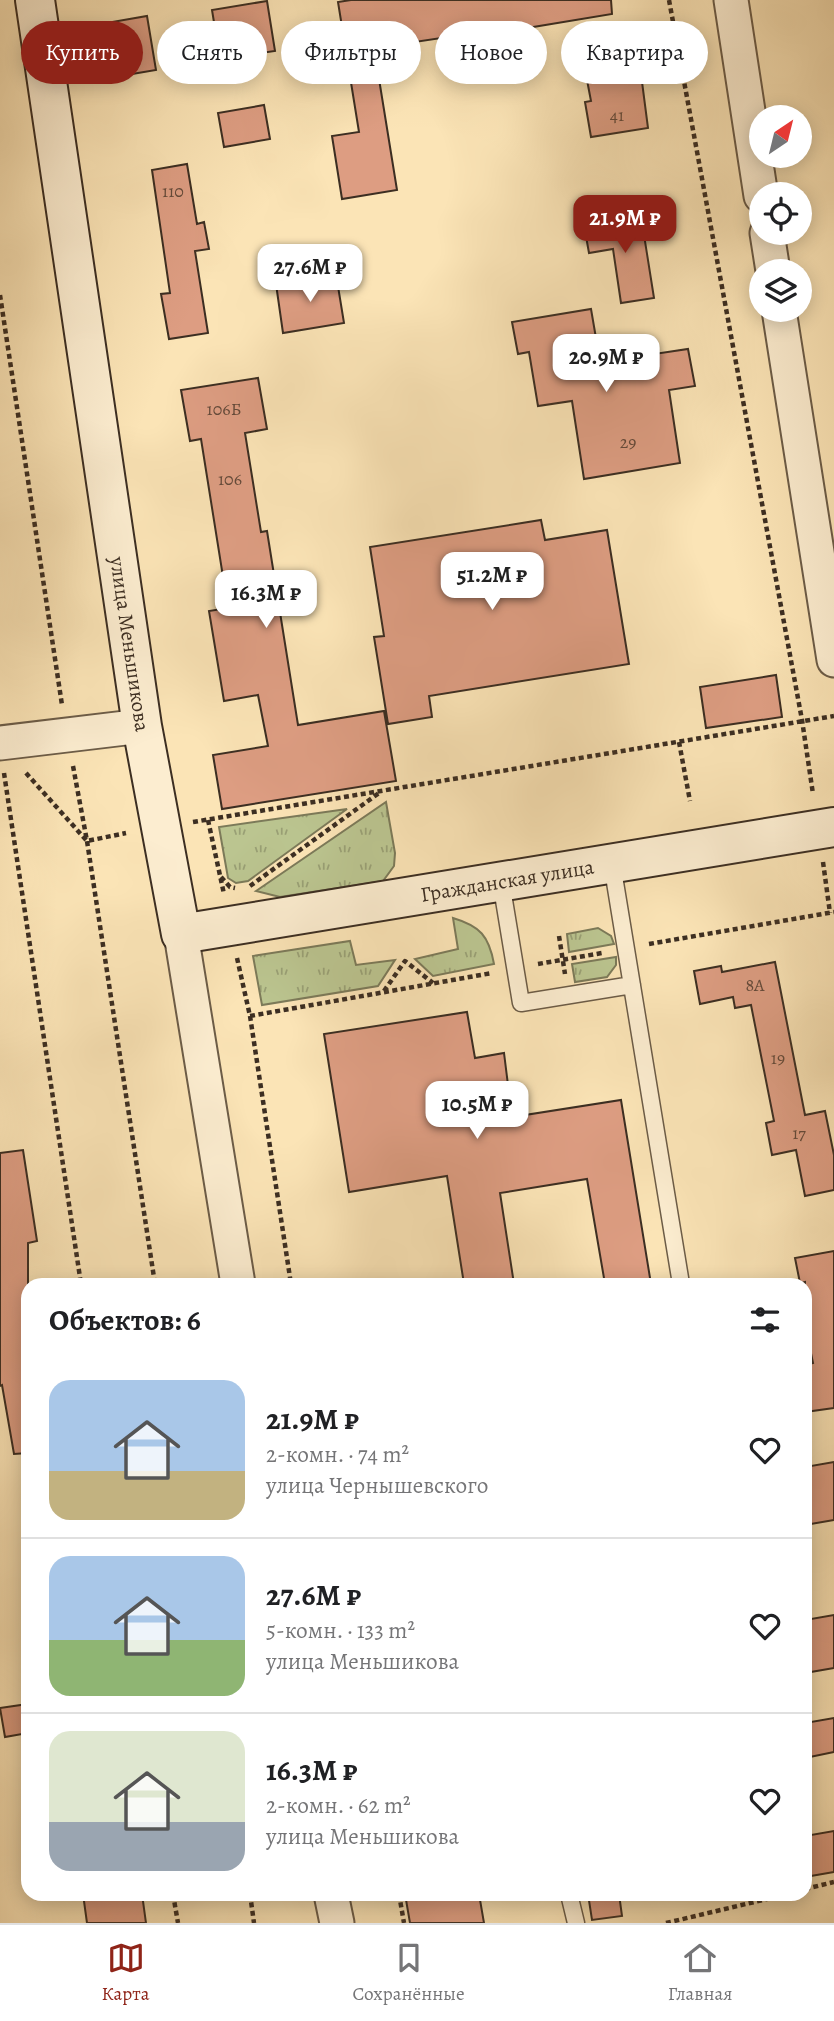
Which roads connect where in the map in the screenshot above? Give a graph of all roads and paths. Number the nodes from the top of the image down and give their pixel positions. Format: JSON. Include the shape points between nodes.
{"nodes":[{"id":1,"x":35,"y":0,"type":"edge"},
{"id":2,"x":669,"y":0,"type":"edge"},
{"id":3,"x":731,"y":0,"type":"edge"},
{"id":4,"x":759,"y":182,"type":"edge"},
{"id":5,"x":0,"y":295,"type":"edge"},
{"id":6,"x":781,"y":322,"type":"edge"},
{"id":7,"x":834,"y":660,"type":"edge"},
{"id":8,"x":834,"y":716,"type":"edge"},
{"id":9,"x":802,"y":720,"type":"junction"},
{"id":10,"x":142,"y":726,"type":"junction"},
{"id":11,"x":67,"y":735,"type":"junction"},
{"id":12,"x":679,"y":742,"type":"junction"},
{"id":13,"x":6,"y":755,"type":"edge"},
{"id":14,"x":381,"y":791,"type":"junction"},
{"id":15,"x":690,"y":801,"type":"dead end"},
{"id":16,"x":208,"y":820,"type":"junction"},
{"id":17,"x":162,"y":827,"type":"junction"},
{"id":18,"x":826,"y":828,"type":"edge"},
{"id":19,"x":87,"y":841,"type":"junction"},
{"id":20,"x":612,"y":864,"type":"junction"},
{"id":21,"x":220,"y":876,"type":"junction"},
{"id":22,"x":501,"y":881,"type":"junction"},
{"id":23,"x":238,"y":888,"type":"dead end"},
{"id":24,"x":246,"y":889,"type":"dead end"},
{"id":25,"x":832,"y":913,"type":"edge"},
{"id":26,"x":231,"y":925,"type":"junction"},
{"id":27,"x":181,"y":934,"type":"junction"},
{"id":28,"x":559,"y":936,"type":"dead end"},
{"id":29,"x":626,"y":948,"type":"junction"},
{"id":30,"x":562,"y":960,"type":"junction"},
{"id":31,"x":515,"y":968,"type":"junction"},
{"id":32,"x":433,"y":983,"type":"junction"},
{"id":33,"x":632,"y":985,"type":"junction"},
{"id":34,"x":384,"y":992,"type":"junction"},
{"id":35,"x":569,"y":995,"type":"junction"},
{"id":36,"x":250,"y":1016,"type":"junction"},
{"id":37,"x":80,"y":1278,"type":"edge"},
{"id":38,"x":154,"y":1278,"type":"edge"},
{"id":39,"x":237,"y":1278,"type":"edge"},
{"id":40,"x":290,"y":1278,"type":"edge"},
{"id":41,"x":680,"y":1278,"type":"edge"},
{"id":42,"x":834,"y":1882,"type":"edge"},
{"id":43,"x":812,"y":1887,"type":"edge"},
{"id":44,"x":174,"y":1901,"type":"edge"},
{"id":45,"x":251,"y":1901,"type":"edge"},
{"id":46,"x":332,"y":1901,"type":"edge"},
{"id":47,"x":400,"y":1901,"type":"edge"},
{"id":48,"x":571,"y":1901,"type":"edge"},
{"id":49,"x":759,"y":1901,"type":"edge"},
{"id":50,"x":178,"y":1923,"type":"edge"},
{"id":51,"x":254,"y":1923,"type":"edge"},
{"id":52,"x":337,"y":1923,"type":"edge"},
{"id":53,"x":404,"y":1923,"type":"edge"},
{"id":54,"x":576,"y":1923,"type":"edge"},
{"id":55,"x":666,"y":1923,"type":"edge"}],
"edges":[{"from":1,"to":10,"type":"main road","name":"улица Меньшикова"},
{"from":2,"to":9,"type":"path"},
{"from":3,"to":4,"type":"street"},
{"from":5,"to":11,"type":"path"},
{"from":6,"to":7,"type":"street"},
{"from":8,"to":9,"type":"path"},
{"from":9,"to":12,"type":"path"},
{"from":9,"to":18,"type":"path"},
{"from":10,"to":11,"type":"street"},
{"from":10,"to":17,"type":"main road","name":"улица Меньшикова"},
{"from":11,"to":13,"type":"street"},
{"from":11,"to":19,"type":"path"},
{"from":12,"to":14,"type":"path"},
{"from":12,"to":15,"type":"path"},
{"from":13,"to":19,"type":"path"},
{"from":13,"to":37,"type":"path"},
{"from":14,"to":16,"type":"path"},
{"from":14,"to":24,"type":"path"},
{"from":16,"to":17,"type":"path"},
{"from":16,"to":21,"type":"path"},
{"from":17,"to":19,"type":"path"},
{"from":17,"to":27,"type":"main road","name":"улица Меньшикова"},
{"from":18,"to":20,"type":"main road","name":"Гражданская улица"},
{"from":18,"to":25,"type":"path"},
{"from":19,"to":38,"type":"path"},
{"from":20,"to":22,"type":"main road","name":"Гражданская улица"},
{"from":20,"to":29,"type":"lane"},
{"from":21,"to":23,"type":"path","via":[[230,887]]},
{"from":21,"to":26,"type":"path"},
{"from":22,"to":26,"type":"main road","name":"Гражданская улица"},
{"from":22,"to":31,"type":"lane"},
{"from":25,"to":29,"type":"path"},
{"from":26,"to":27,"type":"main road","name":"Гражданская улица"},
{"from":26,"to":36,"type":"path"},
{"from":27,"to":39,"type":"street","name":"улица Меньшикова"},
{"from":28,"to":30,"type":"path"},
{"from":29,"to":30,"type":"path"},
{"from":29,"to":33,"type":"lane"},
{"from":30,"to":31,"type":"path"},
{"from":30,"to":35,"type":"path"},
{"from":31,"to":32,"type":"path"},
{"from":31,"to":35,"type":"lane","via":[[520,1003]]},
{"from":32,"to":34,"type":"path"},
{"from":32,"to":34,"type":"path","via":[[405,961]]},
{"from":33,"to":35,"type":"lane"},
{"from":33,"to":41,"type":"lane"},
{"from":34,"to":36,"type":"path"},
{"from":36,"to":40,"type":"path"},
{"from":42,"to":43,"type":"path"},
{"from":44,"to":50,"type":"path"},
{"from":45,"to":51,"type":"path"},
{"from":46,"to":52,"type":"street"},
{"from":47,"to":53,"type":"path"},
{"from":48,"to":54,"type":"lane"},
{"from":49,"to":55,"type":"path"}]}
